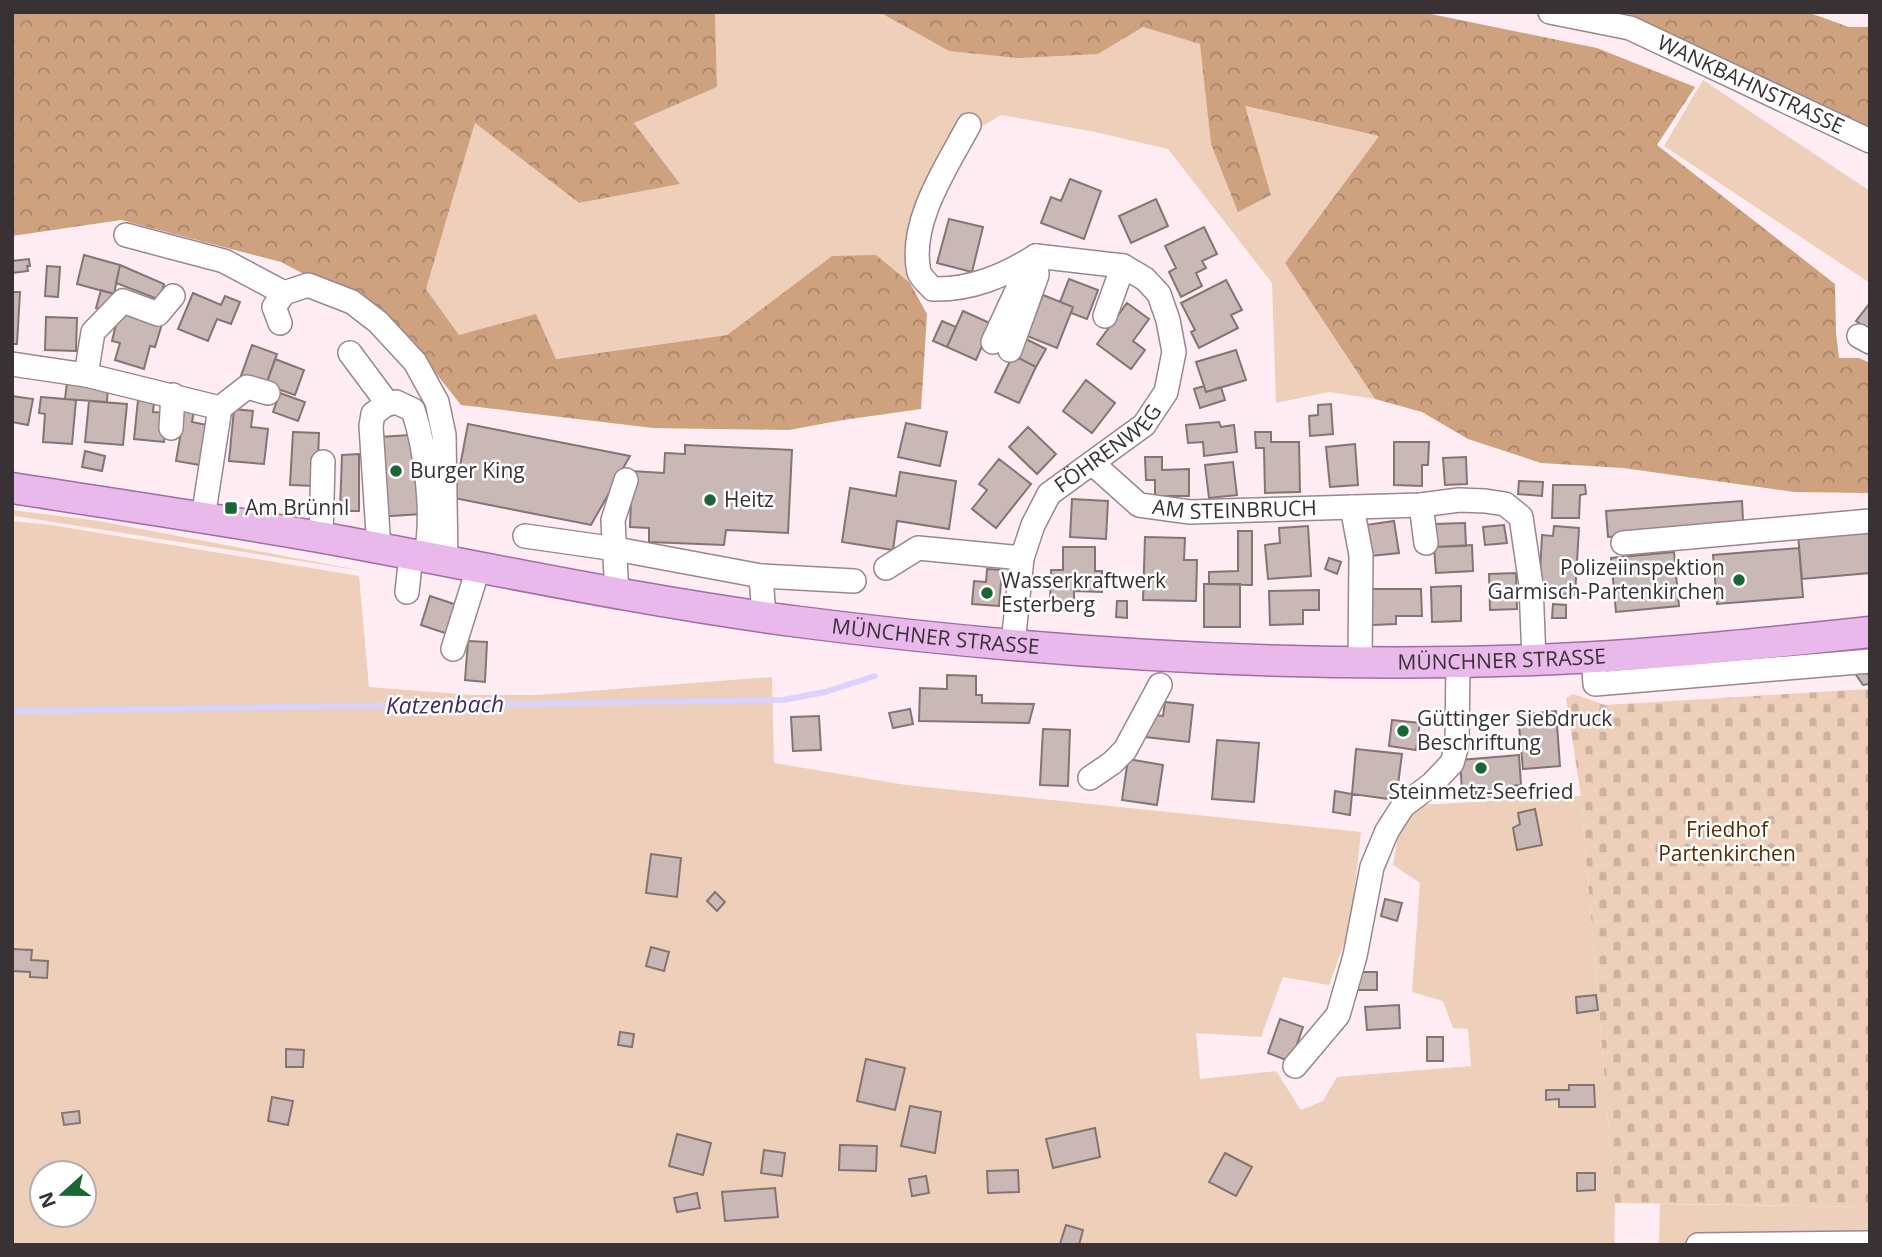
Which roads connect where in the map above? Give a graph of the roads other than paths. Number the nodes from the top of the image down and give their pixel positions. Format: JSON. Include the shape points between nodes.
{"nodes":[{"id":1,"x":1550,"y":12,"type":"edge"},
{"id":2,"x":970,"y":125,"type":"dead end"},
{"id":3,"x":1870,"y":141,"type":"edge"},
{"id":4,"x":125,"y":235,"type":"dead end"},
{"id":5,"x":1036,"y":256,"type":"junction"},
{"id":6,"x":1123,"y":267,"type":"junction"},
{"id":7,"x":284,"y":293,"type":"junction"},
{"id":8,"x":173,"y":296,"type":"dead end"},
{"id":9,"x":1105,"y":316,"type":"dead end"},
{"id":10,"x":280,"y":323,"type":"dead end"},
{"id":11,"x":1002,"y":346,"type":"dead end"},
{"id":12,"x":350,"y":353,"type":"dead end"},
{"id":13,"x":12,"y":365,"type":"edge"},
{"id":14,"x":86,"y":375,"type":"junction"},
{"id":15,"x":268,"y":393,"type":"dead end"},
{"id":16,"x":173,"y":396,"type":"junction"},
{"id":17,"x":388,"y":404,"type":"junction"},
{"id":18,"x":220,"y":408,"type":"junction"},
{"id":19,"x":171,"y":428,"type":"dead end"},
{"id":20,"x":323,"y":462,"type":"dead end"},
{"id":21,"x":1092,"y":463,"type":"junction"},
{"id":22,"x":626,"y":480,"type":"dead end"},
{"id":23,"x":12,"y":488,"type":"edge"},
{"id":24,"x":1421,"y":505,"type":"junction"},
{"id":25,"x":1352,"y":507,"type":"junction"},
{"id":26,"x":203,"y":518,"type":"junction"},
{"id":27,"x":1870,"y":521,"type":"edge"},
{"id":28,"x":525,"y":536,"type":"dead end"},
{"id":29,"x":321,"y":537,"type":"junction"},
{"id":30,"x":1426,"y":542,"type":"dead end"},
{"id":31,"x":1623,"y":543,"type":"dead end"},
{"id":32,"x":379,"y":549,"type":"junction"},
{"id":33,"x":616,"y":549,"type":"junction"},
{"id":34,"x":428,"y":558,"type":"junction"},
{"id":35,"x":1021,"y":558,"type":"junction"},
{"id":36,"x":886,"y":568,"type":"dead end"},
{"id":37,"x":478,"y":569,"type":"junction"},
{"id":38,"x":761,"y":576,"type":"junction"},
{"id":39,"x":854,"y":581,"type":"dead end"},
{"id":40,"x":407,"y":592,"type":"dead end"},
{"id":41,"x":617,"y":595,"type":"junction"},
{"id":42,"x":764,"y":617,"type":"junction"},
{"id":43,"x":1870,"y":632,"type":"edge"},
{"id":44,"x":1013,"y":644,"type":"junction"},
{"id":45,"x":453,"y":649,"type":"dead end"},
{"id":46,"x":1534,"y":660,"type":"junction"},
{"id":47,"x":1870,"y":661,"type":"edge"},
{"id":48,"x":1360,"y":662,"type":"junction"},
{"id":49,"x":1458,"y":662,"type":"junction"},
{"id":50,"x":1594,"y":670,"type":"junction"},
{"id":51,"x":1160,"y":685,"type":"dead end"},
{"id":52,"x":1090,"y":778,"type":"dead end"},
{"id":53,"x":1295,"y":1066,"type":"dead end"},
{"id":54,"x":1870,"y":1243,"type":"edge"},
{"id":55,"x":1774,"y":1244,"type":"edge"},
{"id":56,"x":1698,"y":1245,"type":"edge"}],
"edges":[{"from":1,"to":3,"type":"street","name":"WANKBAHNSTRASSE","via":[[1630,28]]},
{"from":2,"to":5,"type":"street","via":[[923,219],[919,275],[933,289],[948,289],[1010,273]]},
{"from":4,"to":7,"type":"street","via":[[224,261]]},
{"from":5,"to":6,"type":"street","name":"FÖHRENWEG"},
{"from":5,"to":11,"type":"street","via":[[1037,275]]},
{"from":6,"to":9,"type":"street"},
{"from":6,"to":21,"type":"street","name":"FÖHRENWEG","via":[[1145,279],[1159,294],[1174,352],[1144,425]]},
{"from":7,"to":10,"type":"street","via":[[274,307]]},
{"from":7,"to":34,"type":"street","via":[[308,285],[352,302],[415,362],[437,402],[444,435]]},
{"from":8,"to":14,"type":"street","via":[[158,314],[123,301],[93,332]]},
{"from":12,"to":17,"type":"street"},
{"from":13,"to":14,"type":"street"},
{"from":14,"to":16,"type":"street"},
{"from":15,"to":18,"type":"street","via":[[247,387]]},
{"from":16,"to":18,"type":"street"},
{"from":16,"to":19,"type":"street"},
{"from":17,"to":32,"type":"street","via":[[373,414],[371,426]]},
{"from":17,"to":34,"type":"street","via":[[396,402],[413,410],[422,438]]},
{"from":18,"to":26,"type":"street"},
{"from":20,"to":29,"type":"street"},
{"from":21,"to":25,"type":"street","name":"AM STEINBRUCH","via":[[1139,505],[1190,512]]},
{"from":21,"to":35,"type":"street","name":"FÖHRENWEG","via":[[1049,494]]},
{"from":22,"to":33,"type":"street","via":[[613,520]]},
{"from":23,"to":26,"type":"main road","name":"MÜNCHNER STRASSE"},
{"from":24,"to":25,"type":"street","name":"AM STEINBRUCH"},
{"from":24,"to":30,"type":"street"},
{"from":24,"to":46,"type":"street","name":"AM STEINBRUCH","via":[[1485,501],[1505,504],[1521,517],[1531,585]]},
{"from":25,"to":48,"type":"street","via":[[1361,555]]},
{"from":26,"to":29,"type":"main road","name":"MÜNCHNER STRASSE"},
{"from":27,"to":31,"type":"street"},
{"from":28,"to":33,"type":"street"},
{"from":29,"to":32,"type":"main road","name":"MÜNCHNER STRASSE"},
{"from":32,"to":34,"type":"main road","name":"MÜNCHNER STRASSE"},
{"from":33,"to":38,"type":"street"},
{"from":33,"to":41,"type":"street"},
{"from":34,"to":37,"type":"main road","name":"MÜNCHNER STRASSE"},
{"from":34,"to":40,"type":"street"},
{"from":35,"to":36,"type":"street","via":[[918,548]]},
{"from":35,"to":44,"type":"street","name":"FÖHRENWEG"},
{"from":37,"to":41,"type":"main road","name":"MÜNCHNER STRASSE"},
{"from":37,"to":45,"type":"street"},
{"from":38,"to":39,"type":"street"},
{"from":38,"to":42,"type":"street"},
{"from":41,"to":42,"type":"main road","name":"MÜNCHNER STRASSE"},
{"from":42,"to":44,"type":"main road","name":"MÜNCHNER STRASSE"},
{"from":43,"to":50,"type":"main road","name":"MÜNCHNER STRASSE"},
{"from":44,"to":48,"type":"main road","name":"MÜNCHNER STRASSE","via":[[1233,659]]},
{"from":46,"to":49,"type":"main road","name":"MÜNCHNER STRASSE"},
{"from":46,"to":50,"type":"main road","name":"MÜNCHNER STRASSE"},
{"from":47,"to":50,"type":"street"},
{"from":48,"to":49,"type":"main road","name":"MÜNCHNER STRASSE"},
{"from":49,"to":53,"type":"street","via":[[1457,745],[1452,763],[1404,806],[1387,831],[1372,867],[1338,1015]]},
{"from":51,"to":52,"type":"street","via":[[1125,750]]},
{"from":54,"to":55,"type":"street"},
{"from":55,"to":56,"type":"street"}]}
